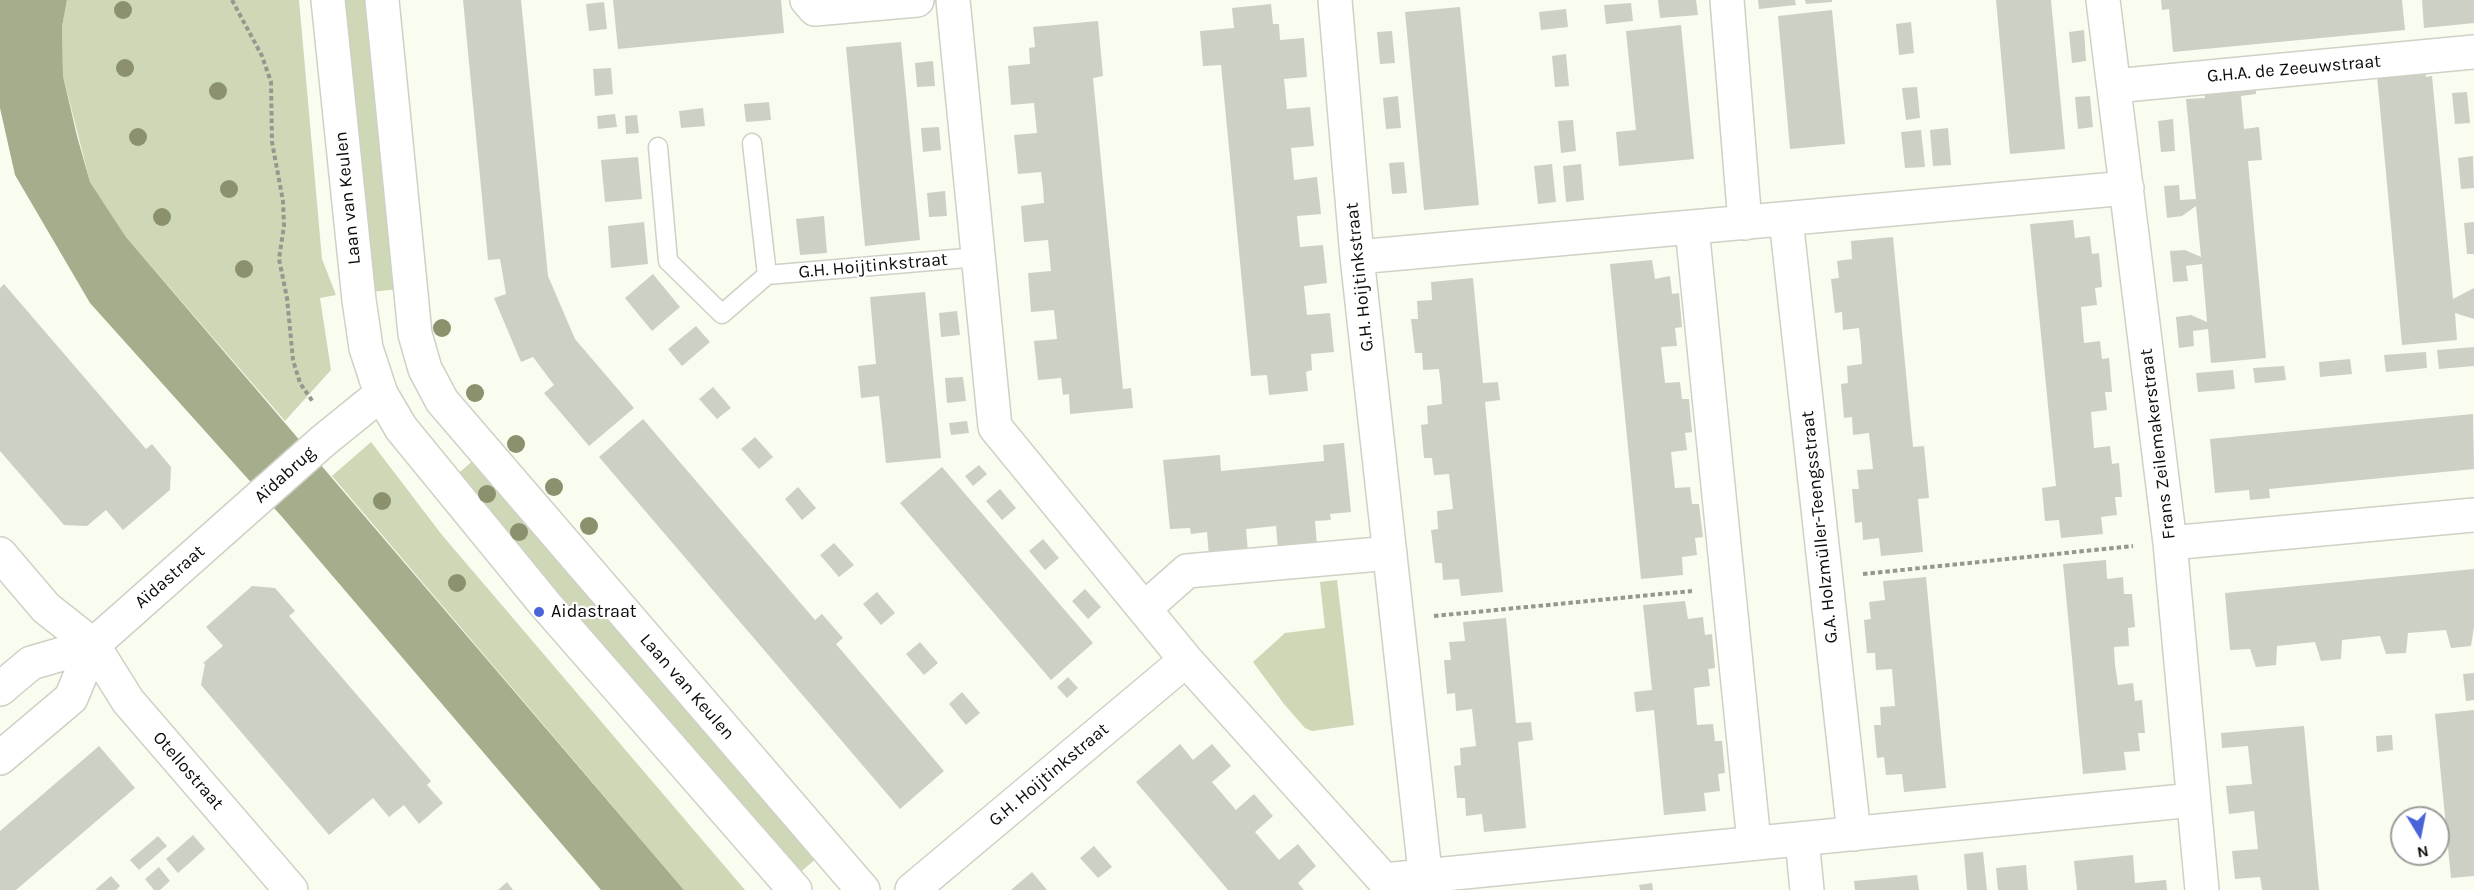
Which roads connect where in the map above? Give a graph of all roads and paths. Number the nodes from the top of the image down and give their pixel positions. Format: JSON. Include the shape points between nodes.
{"nodes":[{"id":1,"x":232,"y":0,"type":"edge"},
{"id":2,"x":328,"y":0,"type":"edge"},
{"id":3,"x":382,"y":0,"type":"edge"},
{"id":4,"x":917,"y":0,"type":"edge"},
{"id":5,"x":953,"y":0,"type":"edge"},
{"id":6,"x":1335,"y":0,"type":"edge"},
{"id":7,"x":1726,"y":0,"type":"edge"},
{"id":8,"x":2103,"y":0,"type":"edge"},
{"id":9,"x":811,"y":4,"type":"edge"},
{"id":10,"x":2474,"y":52,"type":"edge"},
{"id":11,"x":2114,"y":86,"type":"junction"},
{"id":12,"x":752,"y":142,"type":"dead end"},
{"id":13,"x":658,"y":147,"type":"dead end"},
{"id":14,"x":2127,"y":188,"type":"junction"},
{"id":15,"x":1786,"y":219,"type":"junction"},
{"id":16,"x":1745,"y":223,"type":"junction"},
{"id":17,"x":1692,"y":228,"type":"junction"},
{"id":18,"x":978,"y":257,"type":"junction"},
{"id":19,"x":1357,"y":257,"type":"junction"},
{"id":20,"x":767,"y":275,"type":"junction"},
{"id":21,"x":425,"y":369,"type":"junction"},
{"id":22,"x":381,"y":394,"type":"junction"},
{"id":23,"x":329,"y":437,"type":"junction"},
{"id":24,"x":248,"y":509,"type":"joint"},
{"id":25,"x":2474,"y":515,"type":"edge"},
{"id":26,"x":2170,"y":543,"type":"junction"},
{"id":27,"x":1390,"y":553,"type":"junction"},
{"id":28,"x":0,"y":554,"type":"edge"},
{"id":29,"x":1826,"y":578,"type":"junction"},
{"id":30,"x":1729,"y":587,"type":"junction"},
{"id":31,"x":1144,"y":609,"type":"junction"},
{"id":32,"x":1397,"y":620,"type":"junction"},
{"id":33,"x":93,"y":645,"type":"junction"},
{"id":34,"x":1186,"y":660,"type":"junction"},
{"id":35,"x":0,"y":690,"type":"edge"},
{"id":36,"x":0,"y":758,"type":"edge"},
{"id":37,"x":2193,"y":800,"type":"junction"},
{"id":38,"x":1854,"y":834,"type":"junction"},
{"id":39,"x":1802,"y":839,"type":"junction"},
{"id":40,"x":1754,"y":843,"type":"junction"},
{"id":41,"x":1427,"y":883,"type":"edge"},
{"id":42,"x":291,"y":890,"type":"edge"},
{"id":43,"x":795,"y":890,"type":"edge"},
{"id":44,"x":863,"y":890,"type":"edge"},
{"id":45,"x":912,"y":890,"type":"edge"},
{"id":46,"x":1807,"y":890,"type":"edge"},
{"id":47,"x":2202,"y":890,"type":"edge"}],
"edges":[{"from":1,"to":23,"type":"path","via":[[262,56],[271,82],[272,142],[283,201],[279,260],[293,360]]},
{"from":2,"to":22,"type":"street","name":"Laan van Keulen","via":[[359,300],[366,348]]},
{"from":3,"to":21,"type":"street","name":"Laan van Keulen","via":[[415,334]]},
{"from":4,"to":9,"type":"street"},
{"from":5,"to":18,"type":"street"},
{"from":6,"to":19,"type":"street","name":"G.H. Hoijtinkstraat"},
{"from":7,"to":16,"type":"street"},
{"from":8,"to":11,"type":"street","name":"Frans Zeilemakerstraat"},
{"from":10,"to":11,"type":"street","name":"G.H.A. de Zeeuwstraat"},
{"from":11,"to":14,"type":"street","name":"Frans Zeilemakerstraat"},
{"from":12,"to":20,"type":"lane"},
{"from":13,"to":20,"type":"lane","via":[[668,261],[722,314]]},
{"from":14,"to":15,"type":"street"},
{"from":14,"to":26,"type":"street","name":"Frans Zeilemakerstraat"},
{"from":15,"to":16,"type":"street"},
{"from":15,"to":29,"type":"street","name":"G.A. Holzmüller-Teengsstraat"},
{"from":16,"to":17,"type":"street"},
{"from":17,"to":19,"type":"street"},
{"from":17,"to":30,"type":"street"},
{"from":18,"to":20,"type":"lane","name":"G.H. Hoijtinkstraat"},
{"from":18,"to":31,"type":"street","via":[[995,427]]},
{"from":19,"to":27,"type":"street","name":"G.H. Hoijtinkstraat"},
{"from":21,"to":22,"type":"street"},
{"from":21,"to":44,"type":"street","name":"Laan van Keulen","via":[[442,400]]},
{"from":22,"to":23,"type":"street"},
{"from":22,"to":43,"type":"street","name":"Laan van Keulen","via":[[401,428],[545,604]]},
{"from":23,"to":24,"type":"street","name":"Aïdabrug"},
{"from":24,"to":33,"type":"street","name":"Aïdastraat"},
{"from":25,"to":26,"type":"street"},
{"from":26,"to":29,"type":"path"},
{"from":26,"to":37,"type":"street","name":"Frans Zeilemakerstraat"},
{"from":27,"to":31,"type":"street","via":[[1187,571]]},
{"from":27,"to":32,"type":"street","name":"G.H. Hoijtinkstraat"},
{"from":28,"to":33,"type":"street","name":"Otellostraat","via":[[46,608]]},
{"from":29,"to":38,"type":"street","name":"G.A. Holzmüller-Teengsstraat"},
{"from":30,"to":32,"type":"path"},
{"from":30,"to":40,"type":"street"},
{"from":31,"to":34,"type":"street"},
{"from":32,"to":41,"type":"street","name":"G.H. Hoijtinkstraat"},
{"from":33,"to":35,"type":"street","name":"Aïdastraat","via":[[31,663]]},
{"from":33,"to":36,"type":"street","name":"Aïdastraat","via":[[71,698]]},
{"from":33,"to":42,"type":"street","name":"Otellostraat","via":[[128,701]]},
{"from":34,"to":41,"type":"street","via":[[1384,880]]},
{"from":34,"to":45,"type":"street","name":"G.H. Hoijtinkstraat"},
{"from":37,"to":38,"type":"street"},
{"from":37,"to":47,"type":"street","name":"Frans Zeilemakerstraat"},
{"from":38,"to":39,"type":"street"},
{"from":39,"to":40,"type":"street"},
{"from":39,"to":46,"type":"street"},
{"from":40,"to":41,"type":"street"}]}
